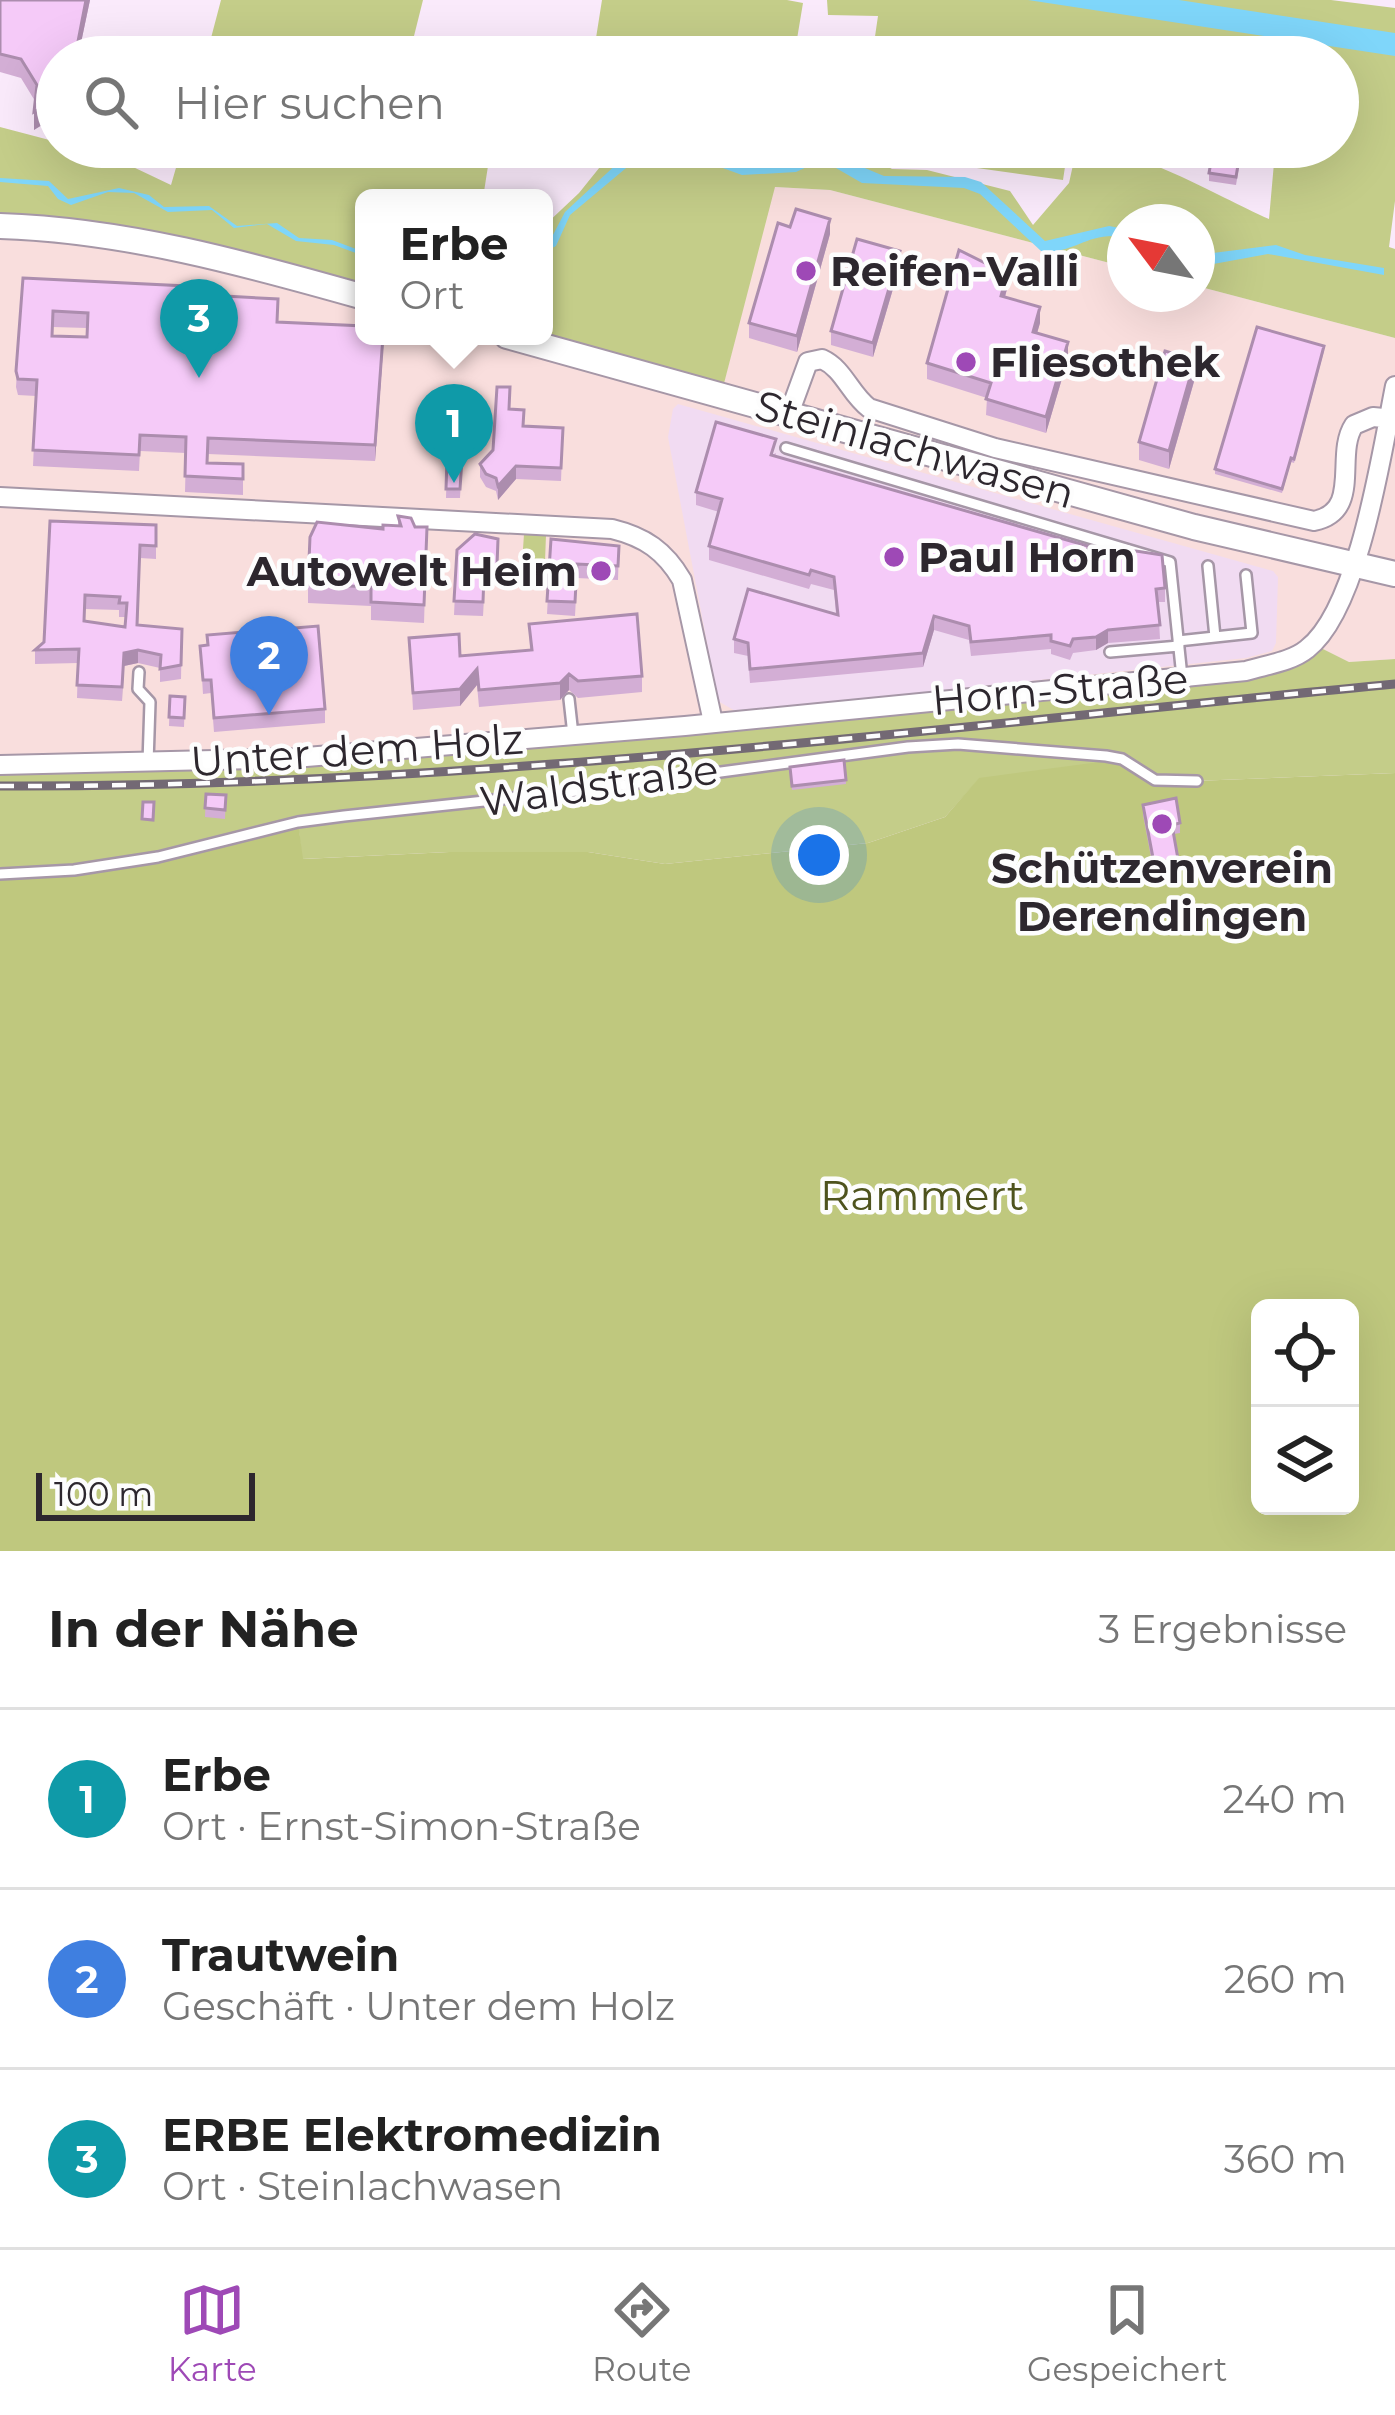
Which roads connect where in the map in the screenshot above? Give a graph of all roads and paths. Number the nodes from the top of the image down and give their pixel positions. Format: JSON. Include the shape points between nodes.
{"nodes":[{"id":1,"x":0,"y":226,"type":"edge"},
{"id":2,"x":355,"y":295,"type":"edge"},
{"id":3,"x":540,"y":345,"type":"edge"},
{"id":4,"x":1395,"y":386,"type":"edge"},
{"id":5,"x":789,"y":414,"type":"junction"},
{"id":6,"x":1392,"y":419,"type":"edge"},
{"id":7,"x":786,"y":448,"type":"dead end"},
{"id":8,"x":0,"y":497,"type":"edge"},
{"id":9,"x":1208,"y":566,"type":"dead end"},
{"id":10,"x":1353,"y":566,"type":"junction"},
{"id":11,"x":1395,"y":574,"type":"edge"},
{"id":12,"x":1246,"y":575,"type":"dead end"},
{"id":13,"x":1215,"y":637,"type":"junction"},
{"id":14,"x":1179,"y":643,"type":"junction"},
{"id":15,"x":1110,"y":652,"type":"dead end"},
{"id":16,"x":139,"y":672,"type":"dead end"},
{"id":17,"x":1182,"y":677,"type":"junction"},
{"id":18,"x":569,"y":699,"type":"dead end"},
{"id":19,"x":712,"y":722,"type":"junction"},
{"id":20,"x":573,"y":735,"type":"junction"},
{"id":21,"x":148,"y":764,"type":"junction"},
{"id":22,"x":0,"y":765,"type":"edge"},
{"id":23,"x":1197,"y":781,"type":"dead end"},
{"id":24,"x":0,"y":874,"type":"edge"}],
"edges":[{"from":1,"to":2,"type":"street","via":[[134,239]]},
{"from":3,"to":5,"type":"street","name":"Steinlachwasen"},
{"from":4,"to":6,"type":"street","name":"Horn-Straße"},
{"from":5,"to":6,"type":"street","via":[[815,358],[830,362],[869,408],[995,448],[1314,521],[1327,519],[1344,495],[1349,430],[1366,418]]},
{"from":5,"to":10,"type":"street","name":"Steinlachwasen"},
{"from":6,"to":10,"type":"street","name":"Horn-Straße"},
{"from":7,"to":14,"type":"lane","via":[[1170,562]]},
{"from":8,"to":19,"type":"street","via":[[633,534],[654,545],[682,580]]},
{"from":9,"to":13,"type":"lane"},
{"from":10,"to":11,"type":"street","name":"Steinlachwasen"},
{"from":10,"to":17,"type":"street","name":"Horn-Straße","via":[[1337,610],[1305,651],[1246,671]]},
{"from":12,"to":13,"type":"lane","via":[[1252,633]]},
{"from":13,"to":14,"type":"lane"},
{"from":14,"to":15,"type":"lane"},
{"from":14,"to":17,"type":"lane"},
{"from":16,"to":21,"type":"lane","via":[[138,689],[150,702]]},
{"from":17,"to":19,"type":"street","name":"Horn-Straße"},
{"from":18,"to":20,"type":"lane"},
{"from":19,"to":20,"type":"street","name":"Unter dem Holz"},
{"from":20,"to":21,"type":"street","name":"Unter dem Holz"},
{"from":21,"to":22,"type":"street","name":"Unter dem Holz"},
{"from":23,"to":24,"type":"lane","name":"Waldstraße","via":[[1155,780],[1106,756],[908,746],[298,822],[158,857]]}]}
